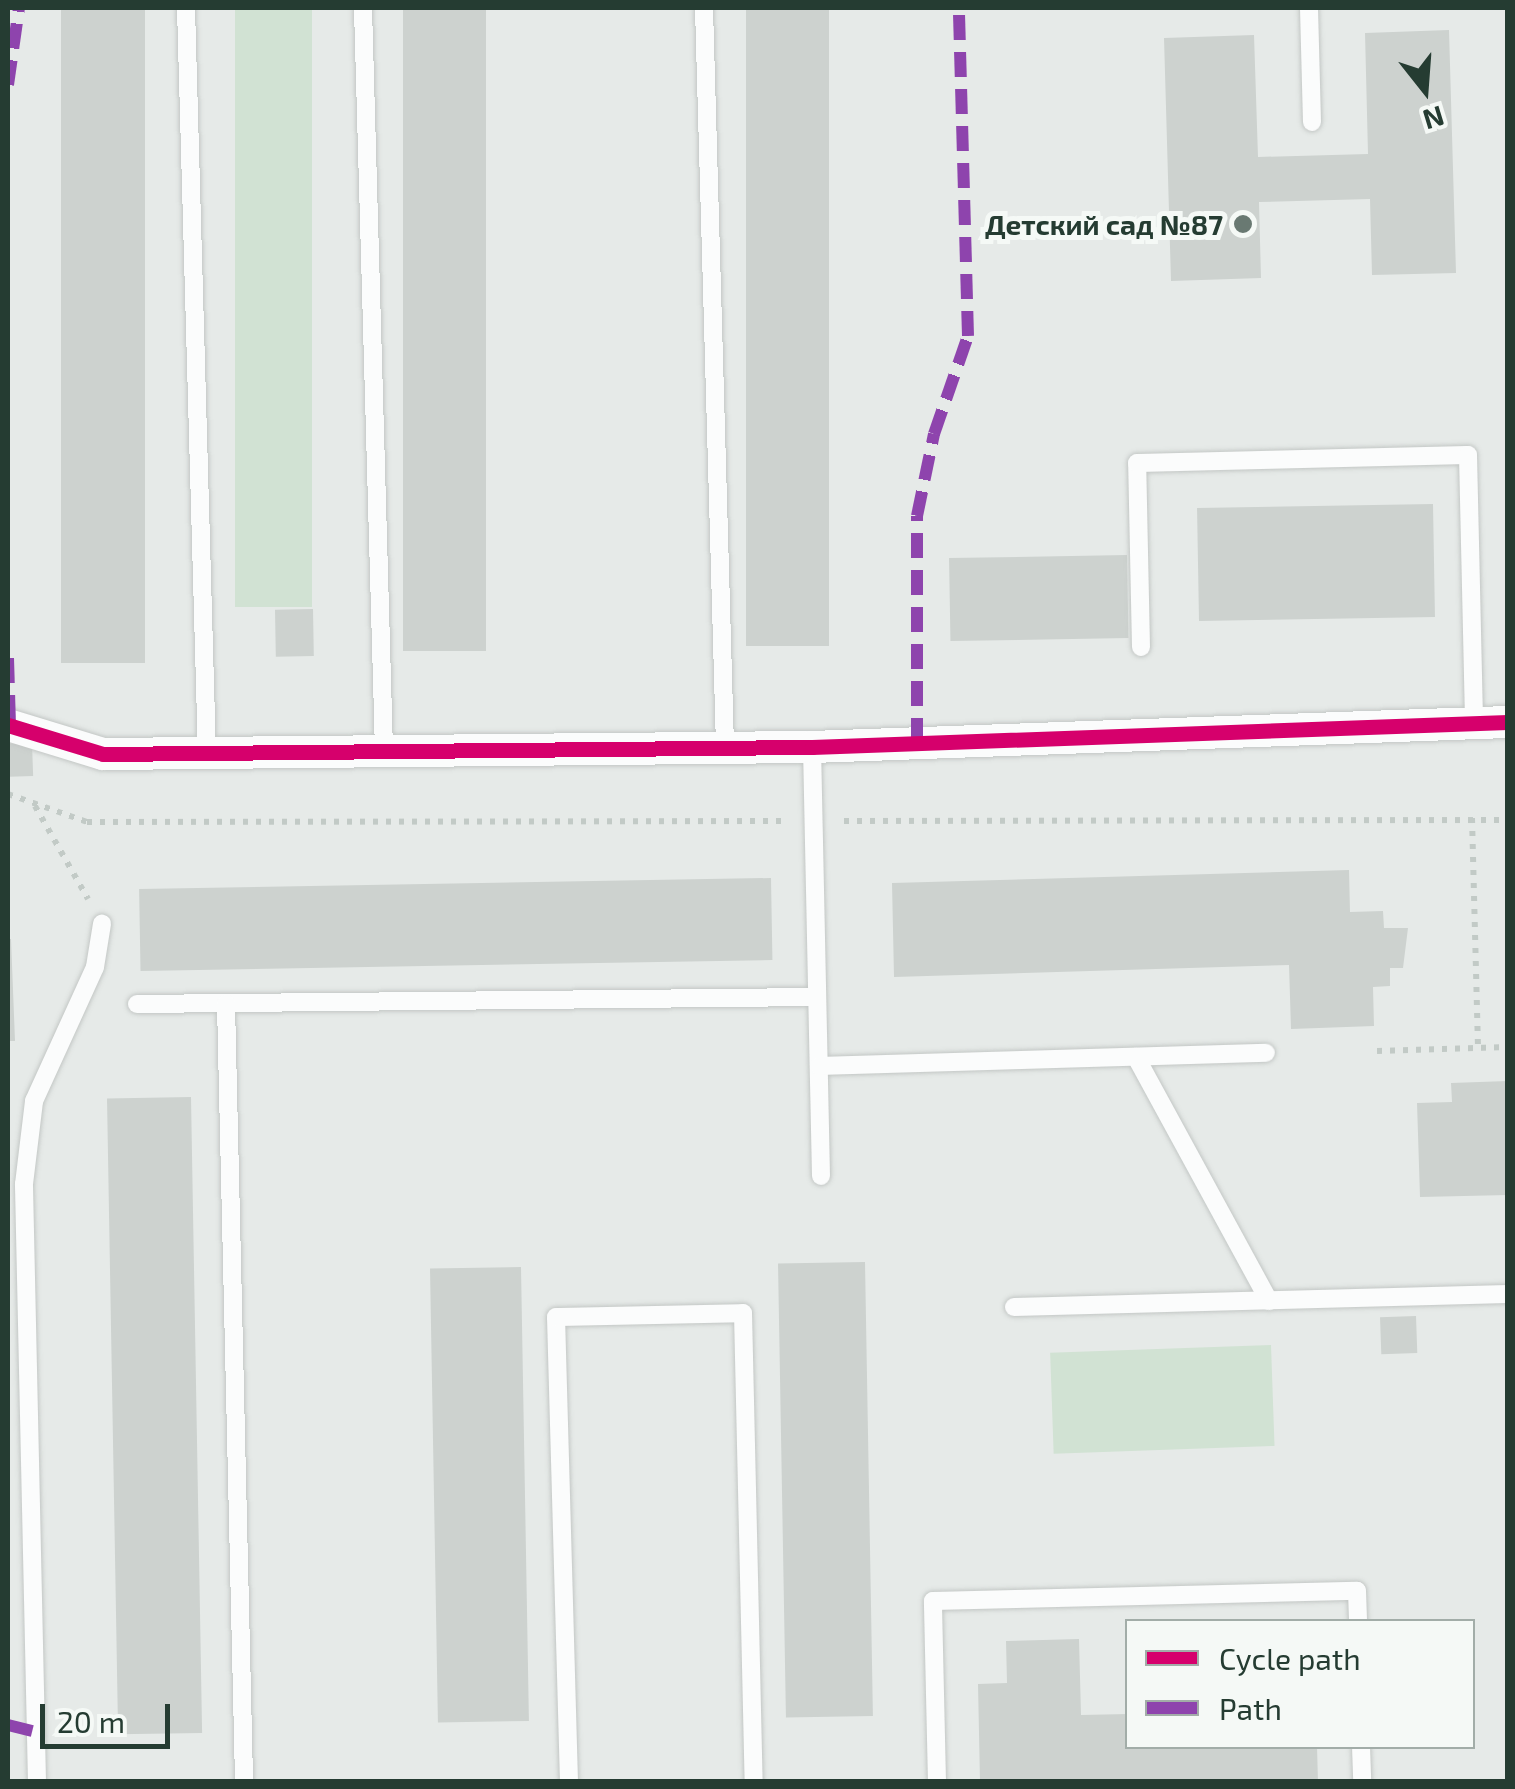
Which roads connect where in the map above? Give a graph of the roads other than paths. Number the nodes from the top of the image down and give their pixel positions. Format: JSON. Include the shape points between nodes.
{"nodes":[{"id":1,"x":186,"y":8,"type":"edge"},
{"id":2,"x":363,"y":8,"type":"edge"},
{"id":3,"x":704,"y":8,"type":"edge"},
{"id":4,"x":1309,"y":8,"type":"edge"},
{"id":5,"x":1312,"y":122,"type":"dead end"},
{"id":6,"x":1141,"y":647,"type":"dead end"},
{"id":7,"x":1474,"y":722,"type":"junction"},
{"id":8,"x":1508,"y":722,"type":"edge"},
{"id":9,"x":8,"y":725,"type":"edge"},
{"id":10,"x":812,"y":747,"type":"junction"},
{"id":11,"x":725,"y":748,"type":"junction"},
{"id":12,"x":384,"y":751,"type":"junction"},
{"id":13,"x":207,"y":754,"type":"junction"},
{"id":14,"x":102,"y":924,"type":"dead end"},
{"id":15,"x":816,"y":998,"type":"junction"},
{"id":16,"x":137,"y":1004,"type":"dead end"},
{"id":17,"x":226,"y":1004,"type":"junction"},
{"id":18,"x":1266,"y":1053,"type":"dead end"},
{"id":19,"x":1136,"y":1057,"type":"junction"},
{"id":20,"x":818,"y":1066,"type":"junction"},
{"id":21,"x":821,"y":1176,"type":"dead end"},
{"id":22,"x":1508,"y":1294,"type":"edge"},
{"id":23,"x":1269,"y":1300,"type":"junction"},
{"id":24,"x":1014,"y":1307,"type":"dead end"},
{"id":25,"x":1358,"y":1619,"type":"edge"},
{"id":26,"x":1361,"y":1749,"type":"edge"},
{"id":27,"x":37,"y":1782,"type":"edge"},
{"id":28,"x":244,"y":1782,"type":"edge"},
{"id":29,"x":569,"y":1782,"type":"edge"},
{"id":30,"x":754,"y":1782,"type":"edge"},
{"id":31,"x":937,"y":1782,"type":"edge"},
{"id":32,"x":1362,"y":1782,"type":"edge"}],
"edges":[{"from":1,"to":13,"type":"lane"},
{"from":2,"to":12,"type":"lane"},
{"from":3,"to":11,"type":"lane"},
{"from":4,"to":5,"type":"lane"},
{"from":6,"to":7,"type":"lane","via":[[1137,462],[1468,455]]},
{"from":7,"to":8,"type":"street"},
{"from":7,"to":10,"type":"street"},
{"from":9,"to":13,"type":"street","via":[[103,754]]},
{"from":10,"to":11,"type":"street"},
{"from":10,"to":15,"type":"lane"},
{"from":11,"to":12,"type":"street"},
{"from":12,"to":13,"type":"street"},
{"from":14,"to":27,"type":"lane","via":[[95,968],[34,1101],[24,1184]]},
{"from":15,"to":17,"type":"lane"},
{"from":15,"to":20,"type":"lane"},
{"from":16,"to":17,"type":"lane"},
{"from":17,"to":28,"type":"lane"},
{"from":18,"to":19,"type":"lane"},
{"from":19,"to":20,"type":"lane"},
{"from":19,"to":23,"type":"lane"},
{"from":20,"to":21,"type":"lane"},
{"from":22,"to":23,"type":"lane"},
{"from":23,"to":24,"type":"lane"},
{"from":25,"to":31,"type":"lane","via":[[1357,1592],[933,1602]]},
{"from":26,"to":32,"type":"lane"},
{"from":29,"to":30,"type":"lane","via":[[556,1317],[744,1314]]}]}
